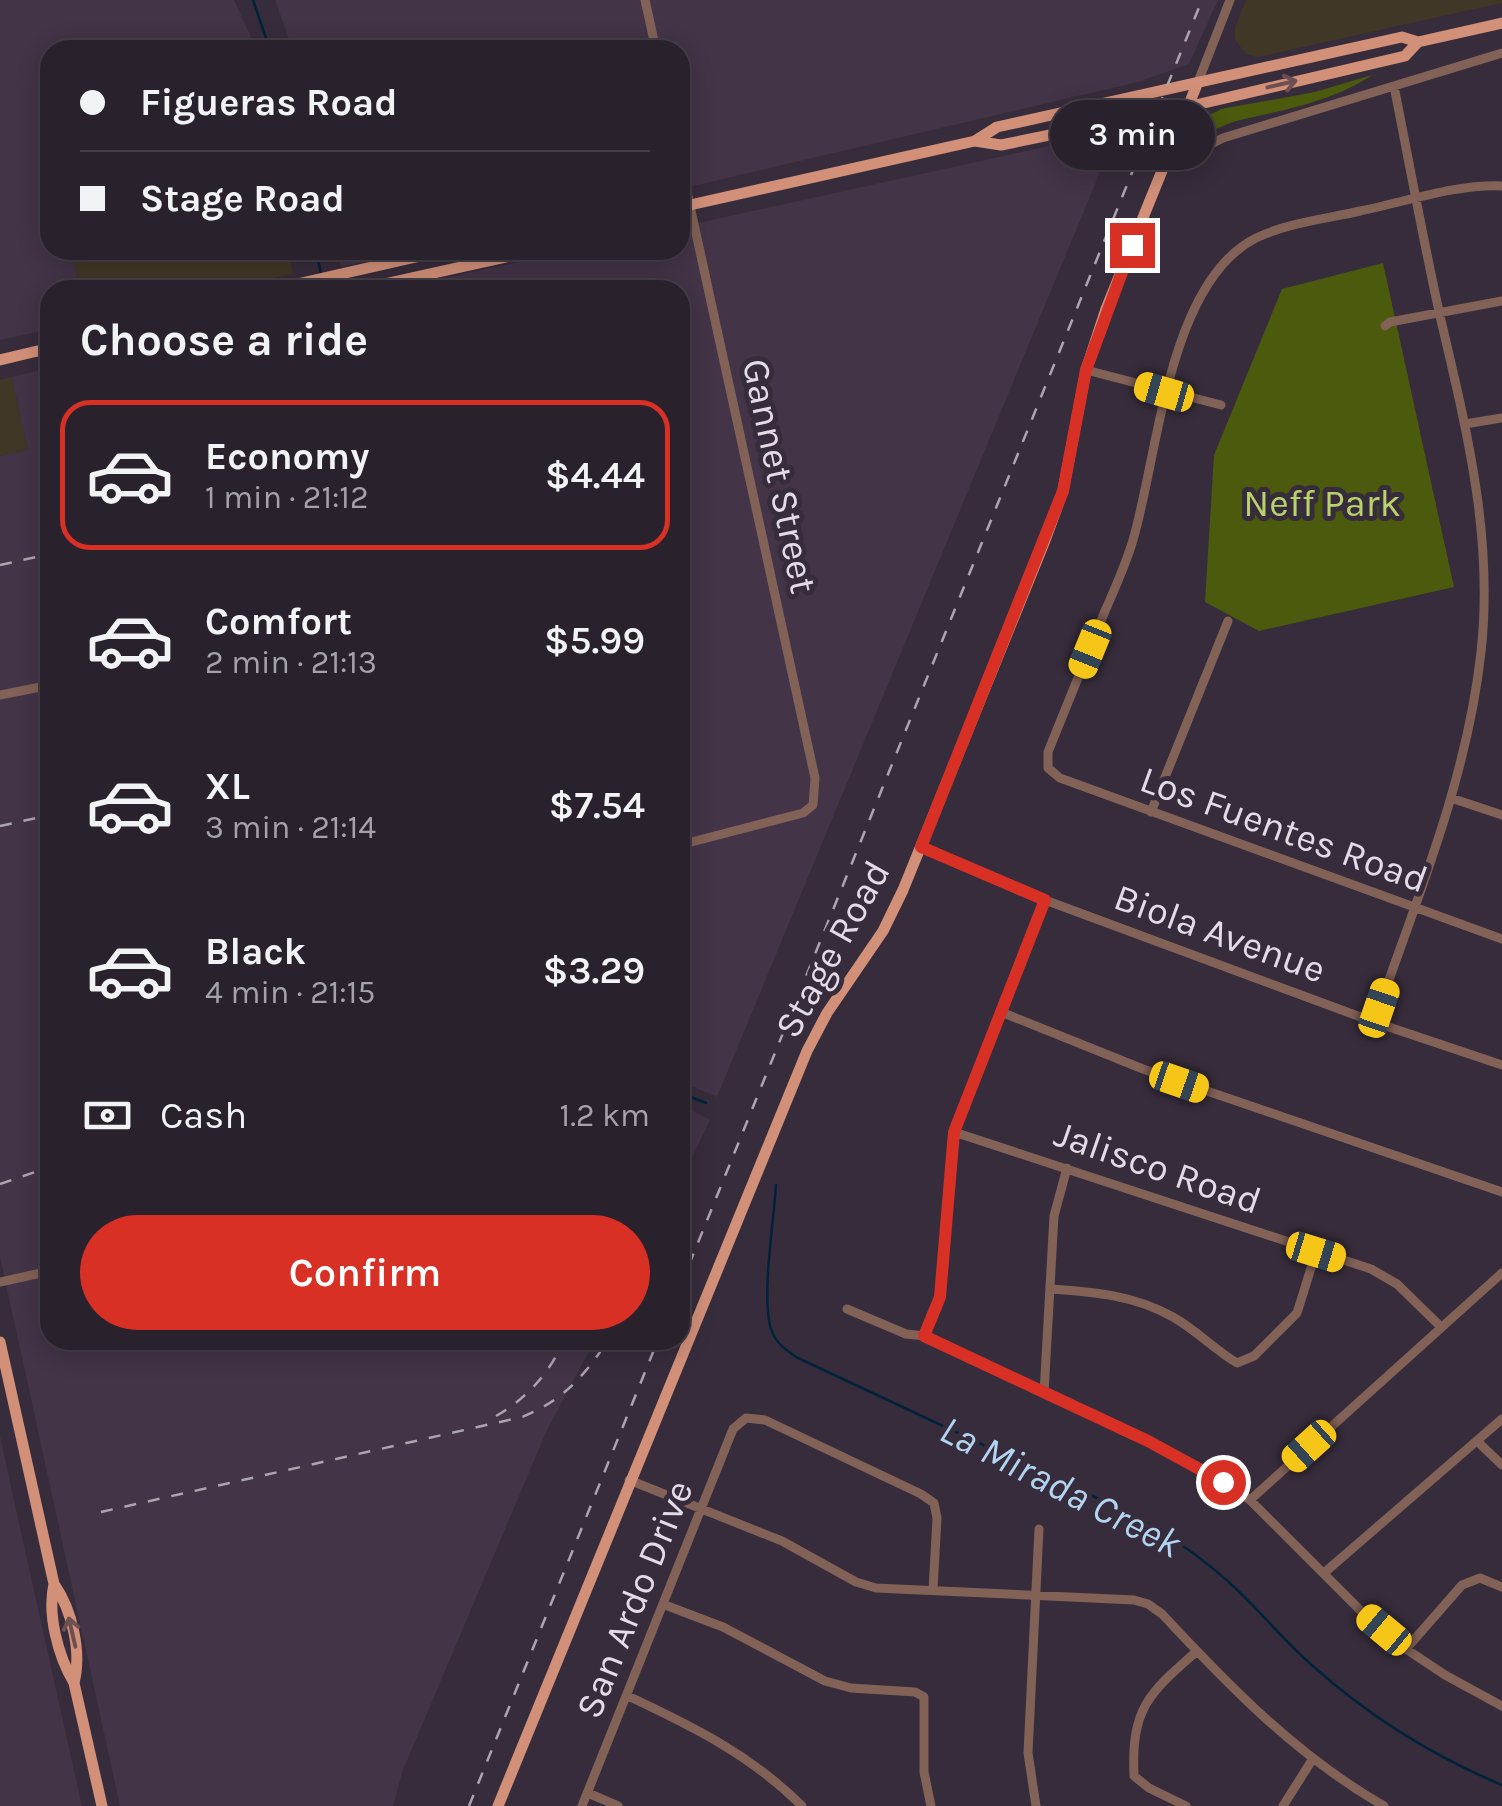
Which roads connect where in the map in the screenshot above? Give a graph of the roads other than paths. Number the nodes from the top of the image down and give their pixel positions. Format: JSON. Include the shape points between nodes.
{"nodes":[{"id":1,"x":645,"y":0,"type":"edge"},
{"id":2,"x":1230,"y":0,"type":"edge"},
{"id":3,"x":1502,"y":24,"type":"edge"},
{"id":4,"x":654,"y":40,"type":"edge"},
{"id":5,"x":1418,"y":42,"type":"junction"},
{"id":6,"x":1502,"y":52,"type":"edge"},
{"id":7,"x":1198,"y":82,"type":"junction"},
{"id":8,"x":1394,"y":86,"type":"junction"},
{"id":9,"x":1187,"y":107,"type":"junction"},
{"id":10,"x":975,"y":141,"type":"junction"},
{"id":11,"x":1199,"y":150,"type":"dead end"},
{"id":12,"x":1502,"y":186,"type":"edge"},
{"id":13,"x":1416,"y":199,"type":"junction"},
{"id":14,"x":690,"y":206,"type":"edge"},
{"id":15,"x":690,"y":238,"type":"edge"},
{"id":16,"x":403,"y":260,"type":"edge"},
{"id":17,"x":492,"y":260,"type":"edge"},
{"id":18,"x":312,"y":280,"type":"edge"},
{"id":19,"x":402,"y":280,"type":"edge"},
{"id":20,"x":1502,"y":301,"type":"edge"},
{"id":21,"x":1440,"y":311,"type":"junction"},
{"id":22,"x":1386,"y":326,"type":"dead end"},
{"id":23,"x":40,"y":350,"type":"edge"},
{"id":24,"x":0,"y":360,"type":"edge"},
{"id":25,"x":1086,"y":370,"type":"junction"},
{"id":26,"x":1164,"y":392,"type":"junction"},
{"id":27,"x":1221,"y":405,"type":"dead end"},
{"id":28,"x":1502,"y":418,"type":"edge"},
{"id":29,"x":1466,"y":424,"type":"junction"},
{"id":30,"x":1228,"y":620,"type":"dead end"},
{"id":31,"x":40,"y":687,"type":"edge"},
{"id":32,"x":0,"y":695,"type":"edge"},
{"id":33,"x":1451,"y":798,"type":"junction"},
{"id":34,"x":1151,"y":812,"type":"junction"},
{"id":35,"x":1502,"y":814,"type":"edge"},
{"id":36,"x":690,"y":843,"type":"edge"},
{"id":37,"x":921,"y":847,"type":"junction"},
{"id":38,"x":1045,"y":900,"type":"junction"},
{"id":39,"x":1413,"y":908,"type":"junction"},
{"id":40,"x":1502,"y":938,"type":"edge"},
{"id":41,"x":1001,"y":1012,"type":"junction"},
{"id":42,"x":1374,"y":1022,"type":"junction"},
{"id":43,"x":1502,"y":1065,"type":"edge"},
{"id":44,"x":954,"y":1132,"type":"junction"},
{"id":45,"x":1067,"y":1168,"type":"junction"},
{"id":46,"x":1502,"y":1192,"type":"edge"},
{"id":47,"x":1316,"y":1252,"type":"junction"},
{"id":48,"x":1502,"y":1273,"type":"edge"},
{"id":49,"x":40,"y":1274,"type":"edge"},
{"id":50,"x":0,"y":1282,"type":"edge"},
{"id":51,"x":1051,"y":1290,"type":"junction"},
{"id":52,"x":847,"y":1309,"type":"dead end"},
{"id":53,"x":1440,"y":1326,"type":"junction"},
{"id":54,"x":690,"y":1332,"type":"edge"},
{"id":55,"x":924,"y":1336,"type":"junction"},
{"id":56,"x":0,"y":1342,"type":"edge"},
{"id":57,"x":683,"y":1350,"type":"edge"},
{"id":58,"x":1044,"y":1393,"type":"junction"},
{"id":59,"x":1502,"y":1419,"type":"edge"},
{"id":60,"x":1477,"y":1442,"type":"junction"},
{"id":61,"x":1502,"y":1465,"type":"edge"},
{"id":62,"x":629,"y":1480,"type":"junction"},
{"id":63,"x":1250,"y":1500,"type":"junction"},
{"id":64,"x":702,"y":1509,"type":"junction"},
{"id":65,"x":1038,"y":1529,"type":"dead end"},
{"id":66,"x":1324,"y":1573,"type":"junction"},
{"id":67,"x":1502,"y":1588,"type":"edge"},
{"id":68,"x":933,"y":1590,"type":"junction"},
{"id":69,"x":1036,"y":1596,"type":"junction"},
{"id":70,"x":665,"y":1605,"type":"junction"},
{"id":71,"x":1406,"y":1649,"type":"junction"},
{"id":72,"x":1197,"y":1651,"type":"junction"},
{"id":73,"x":628,"y":1696,"type":"junction"},
{"id":74,"x":1502,"y":1706,"type":"edge"},
{"id":75,"x":1312,"y":1760,"type":"junction"},
{"id":76,"x":588,"y":1793,"type":"junction"},
{"id":77,"x":102,"y":1806,"type":"edge"},
{"id":78,"x":498,"y":1806,"type":"edge"},
{"id":79,"x":582,"y":1806,"type":"edge"},
{"id":80,"x":618,"y":1806,"type":"edge"},
{"id":81,"x":802,"y":1806,"type":"edge"},
{"id":82,"x":931,"y":1806,"type":"edge"},
{"id":83,"x":1036,"y":1806,"type":"edge"},
{"id":84,"x":1186,"y":1806,"type":"edge"},
{"id":85,"x":1283,"y":1806,"type":"edge"},
{"id":86,"x":1384,"y":1806,"type":"edge"}],
"edges":[{"from":1,"to":4,"type":"street"},
{"from":2,"to":7,"type":"street","name":"Stage Road"},
{"from":3,"to":5,"type":"main road"},
{"from":5,"to":7,"type":"main road","via":[[1402,37]]},
{"from":9,"to":5,"type":"main road","one_way":true,"via":[[1405,56]]},
{"from":6,"to":8,"type":"street"},
{"from":7,"to":9,"type":"main road","name":"Stage Road"},
{"from":7,"to":10,"type":"main road","via":[[997,127]]},
{"from":8,"to":11,"type":"street"},
{"from":8,"to":13,"type":"street"},
{"from":9,"to":10,"type":"main road","via":[[1001,145]]},
{"from":9,"to":25,"type":"main road","name":"Stage Road"},
{"from":10,"to":14,"type":"main road"},
{"from":12,"to":13,"type":"street"},
{"from":13,"to":21,"type":"street"},
{"from":13,"to":26,"type":"street","via":[[1255,238],[1204,290]]},
{"from":15,"to":36,"type":"street","name":"Gannet Street","via":[[815,778],[813,805],[792,819]]},
{"from":16,"to":18,"type":"main road"},
{"from":17,"to":19,"type":"main road"},
{"from":20,"to":21,"type":"street"},
{"from":21,"to":22,"type":"street"},
{"from":21,"to":29,"type":"street"},
{"from":23,"to":24,"type":"main road"},
{"from":25,"to":26,"type":"street"},
{"from":25,"to":37,"type":"main road","name":"Stage Road","via":[[1063,491]]},
{"from":26,"to":27,"type":"street"},
{"from":26,"to":34,"type":"street","name":"Los Fuentes Road","via":[[1132,545],[1048,752],[1048,768],[1060,778]]},
{"from":28,"to":29,"type":"street"},
{"from":29,"to":33,"type":"street","via":[[1485,600],[1476,692]]},
{"from":30,"to":34,"type":"street"},
{"from":31,"to":32,"type":"street"},
{"from":33,"to":35,"type":"street"},
{"from":33,"to":39,"type":"street"},
{"from":34,"to":39,"type":"street","name":"Los Fuentes Road"},
{"from":37,"to":38,"type":"street","name":"Biola Avenue"},
{"from":37,"to":54,"type":"main road","name":"Stage Road","via":[[883,931],[806,1050]]},
{"from":38,"to":41,"type":"street"},
{"from":38,"to":42,"type":"street","name":"Biola Avenue"},
{"from":39,"to":40,"type":"street","name":"Los Fuentes Road"},
{"from":39,"to":42,"type":"street"},
{"from":41,"to":44,"type":"street"},
{"from":41,"to":46,"type":"street","via":[[1143,1070]]},
{"from":42,"to":43,"type":"street","name":"Biola Avenue"},
{"from":44,"to":45,"type":"street","name":"Jalisco Road"},
{"from":44,"to":55,"type":"street","via":[[940,1297]]},
{"from":45,"to":47,"type":"street","name":"Jalisco Road"},
{"from":45,"to":51,"type":"street","via":[[1054,1216]]},
{"from":47,"to":51,"type":"street","via":[[1296,1313],[1254,1356],[1237,1363],[1171,1316],[1132,1300]]},
{"from":47,"to":53,"type":"street","name":"Jalisco Road","via":[[1397,1284]]},
{"from":48,"to":53,"type":"street"},
{"from":49,"to":50,"type":"street"},
{"from":51,"to":58,"type":"street"},
{"from":52,"to":55,"type":"street"},
{"from":53,"to":63,"type":"street"},
{"from":55,"to":58,"type":"street"},
{"from":56,"to":77,"type":"main road","via":[[54,1584],[79,1664],[74,1683]]},
{"from":57,"to":62,"type":"main road","name":"Stage Road"},
{"from":58,"to":63,"type":"street","via":[[1180,1457]]},
{"from":59,"to":60,"type":"street"},
{"from":60,"to":61,"type":"street"},
{"from":60,"to":66,"type":"street"},
{"from":62,"to":64,"type":"street"},
{"from":62,"to":78,"type":"main road","name":"Stage Road"},
{"from":63,"to":66,"type":"street"},
{"from":64,"to":68,"type":"street","via":[[856,1582]]},
{"from":64,"to":68,"type":"street","name":"San Ardo Drive","via":[[734,1428],[746,1418],[765,1420],[934,1503]]},
{"from":64,"to":70,"type":"street","name":"San Ardo Drive"},
{"from":65,"to":69,"type":"street"},
{"from":66,"to":71,"type":"street"},
{"from":67,"to":71,"type":"street","via":[[1480,1578],[1462,1585]]},
{"from":68,"to":69,"type":"street"},
{"from":69,"to":72,"type":"street","via":[[1148,1604]]},
{"from":69,"to":83,"type":"street","via":[[1028,1753]]},
{"from":70,"to":73,"type":"street","name":"San Ardo Drive"},
{"from":70,"to":82,"type":"street","via":[[723,1627],[825,1681],[924,1698]]},
{"from":71,"to":74,"type":"street"},
{"from":72,"to":75,"type":"street"},
{"from":72,"to":84,"type":"street","via":[[1142,1706],[1133,1756],[1134,1776]]},
{"from":73,"to":76,"type":"street","name":"San Ardo Drive"},
{"from":73,"to":81,"type":"street","via":[[713,1736]]},
{"from":75,"to":85,"type":"street"},
{"from":75,"to":86,"type":"street"},
{"from":76,"to":79,"type":"street","name":"San Ardo Drive"},
{"from":76,"to":80,"type":"street"}]}
